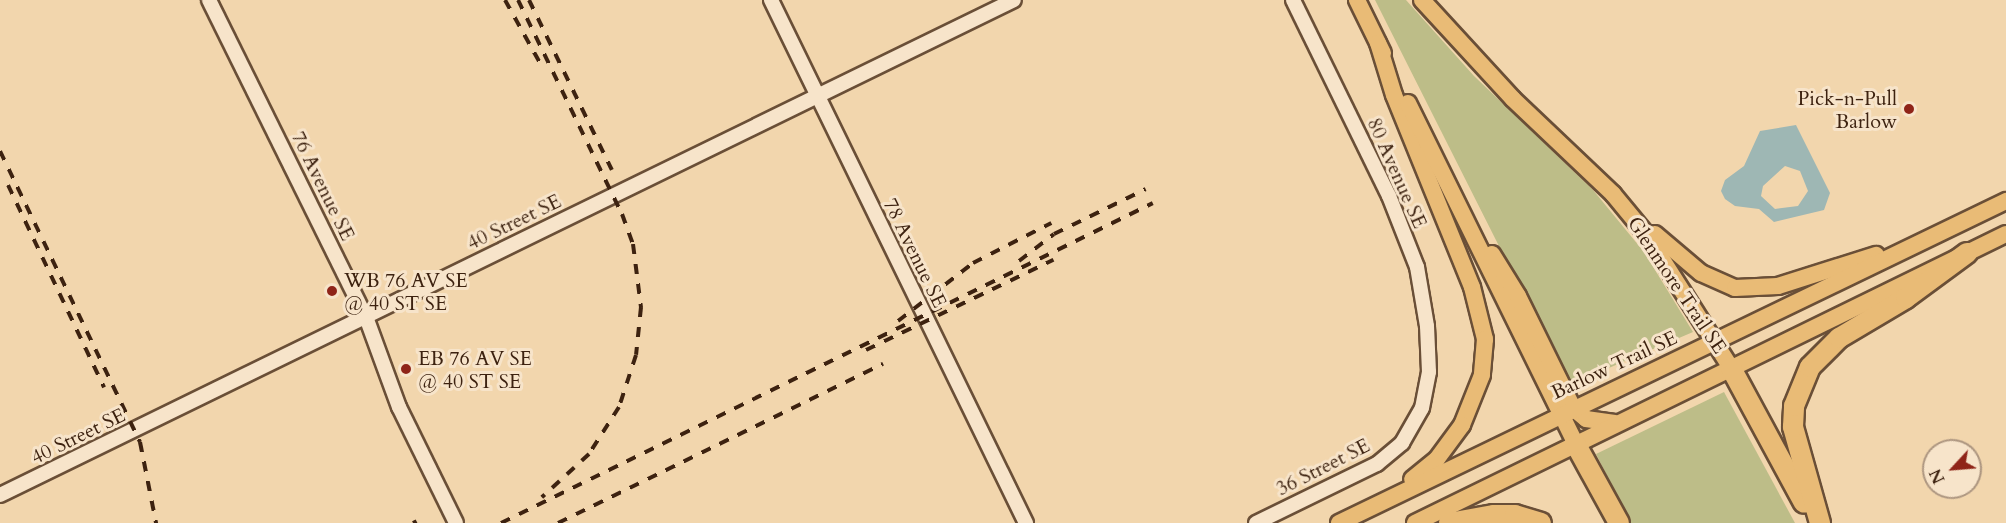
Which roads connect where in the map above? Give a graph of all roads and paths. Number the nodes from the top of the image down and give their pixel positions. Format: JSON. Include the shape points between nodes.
{"nodes":[{"id":1,"x":209,"y":0,"type":"edge"},
{"id":2,"x":771,"y":0,"type":"edge"},
{"id":3,"x":1014,"y":0,"type":"edge"},
{"id":4,"x":1293,"y":0,"type":"edge"},
{"id":5,"x":1357,"y":0,"type":"edge"},
{"id":6,"x":1422,"y":0,"type":"edge"},
{"id":7,"x":1378,"y":43,"type":"junction"},
{"id":8,"x":817,"y":96,"type":"junction"},
{"id":9,"x":1613,"y":194,"type":"junction"},
{"id":10,"x":2006,"y":201,"type":"edge"},
{"id":11,"x":2006,"y":234,"type":"edge"},
{"id":12,"x":1937,"y":235,"type":"junction"},
{"id":13,"x":1967,"y":253,"type":"junction"},
{"id":14,"x":366,"y":317,"type":"junction"},
{"id":15,"x":1716,"y":340,"type":"junction"},
{"id":16,"x":1731,"y":368,"type":"junction"},
{"id":17,"x":1429,"y":372,"type":"joint"},
{"id":18,"x":1567,"y":411,"type":"junction"},
{"id":19,"x":1617,"y":423,"type":"junction"},
{"id":20,"x":1575,"y":443,"type":"junction"},
{"id":21,"x":0,"y":495,"type":"edge"},
{"id":22,"x":1366,"y":510,"type":"junction"},
{"id":23,"x":456,"y":523,"type":"edge"},
{"id":24,"x":1026,"y":523,"type":"edge"},
{"id":25,"x":1256,"y":523,"type":"edge"},
{"id":26,"x":1339,"y":523,"type":"edge"},
{"id":27,"x":1415,"y":523,"type":"edge"},
{"id":28,"x":1449,"y":523,"type":"edge"},
{"id":29,"x":1541,"y":523,"type":"edge"},
{"id":30,"x":1619,"y":523,"type":"edge"},
{"id":31,"x":1815,"y":523,"type":"edge"},
{"id":32,"x":1820,"y":523,"type":"edge"}],
"edges":[{"from":1,"to":14,"type":"street","name":"76 Avenue SE"},
{"from":2,"to":8,"type":"street","name":"78 Avenue SE"},
{"from":3,"to":8,"type":"street","name":"40 Street SE"},
{"from":4,"to":17,"type":"street","name":"80 Avenue SE","via":[[1389,196],[1417,267],[1427,326]]},
{"from":5,"to":7,"type":"main road"},
{"from":6,"to":9,"type":"main road","name":"Glenmore Trail SE","via":[[1514,99]]},
{"from":7,"to":18,"type":"main road","via":[[1444,177],[1518,296]]},
{"from":7,"to":22,"type":"main road","via":[[1394,95],[1472,287],[1485,339],[1482,375],[1462,425],[1437,459]]},
{"from":8,"to":14,"type":"street","name":"40 Street SE"},
{"from":8,"to":24,"type":"street","name":"78 Avenue SE"},
{"from":9,"to":12,"type":"main road","via":[[1679,258],[1716,282],[1735,288],[1779,286]]},
{"from":9,"to":15,"type":"main road","name":"Glenmore Trail SE","via":[[1646,234]]},
{"from":10,"to":12,"type":"main road","name":"Barlow Trail SE"},
{"from":11,"to":13,"type":"main road"},
{"from":12,"to":15,"type":"main road","name":"Barlow Trail SE"},
{"from":13,"to":16,"type":"main road"},
{"from":13,"to":32,"type":"highway","via":[[1906,298],[1839,338],[1810,367],[1794,406],[1793,427]]},
{"from":14,"to":21,"type":"street","name":"40 Street SE"},
{"from":14,"to":23,"type":"street","name":"76 Avenue SE","via":[[399,407]]},
{"from":15,"to":16,"type":"main road","name":"Glenmore Trail SE"},
{"from":15,"to":18,"type":"main road","name":"Barlow Trail SE"},
{"from":16,"to":19,"type":"main road"},
{"from":16,"to":31,"type":"highway","name":"Glenmore Trail SE"},
{"from":17,"to":25,"type":"street","name":"36 Street SE","via":[[1422,408],[1402,443],[1377,464]]},
{"from":18,"to":19,"type":"main road","via":[[1586,419]]},
{"from":18,"to":20,"type":"main road"},
{"from":18,"to":22,"type":"main road","name":"Barlow Trail SE"},
{"from":19,"to":20,"type":"main road"},
{"from":20,"to":27,"type":"main road"},
{"from":20,"to":30,"type":"highway"},
{"from":22,"to":26,"type":"main road","name":"Barlow Trail SE"},
{"from":28,"to":29,"type":"highway","via":[[1494,515]]}]}
